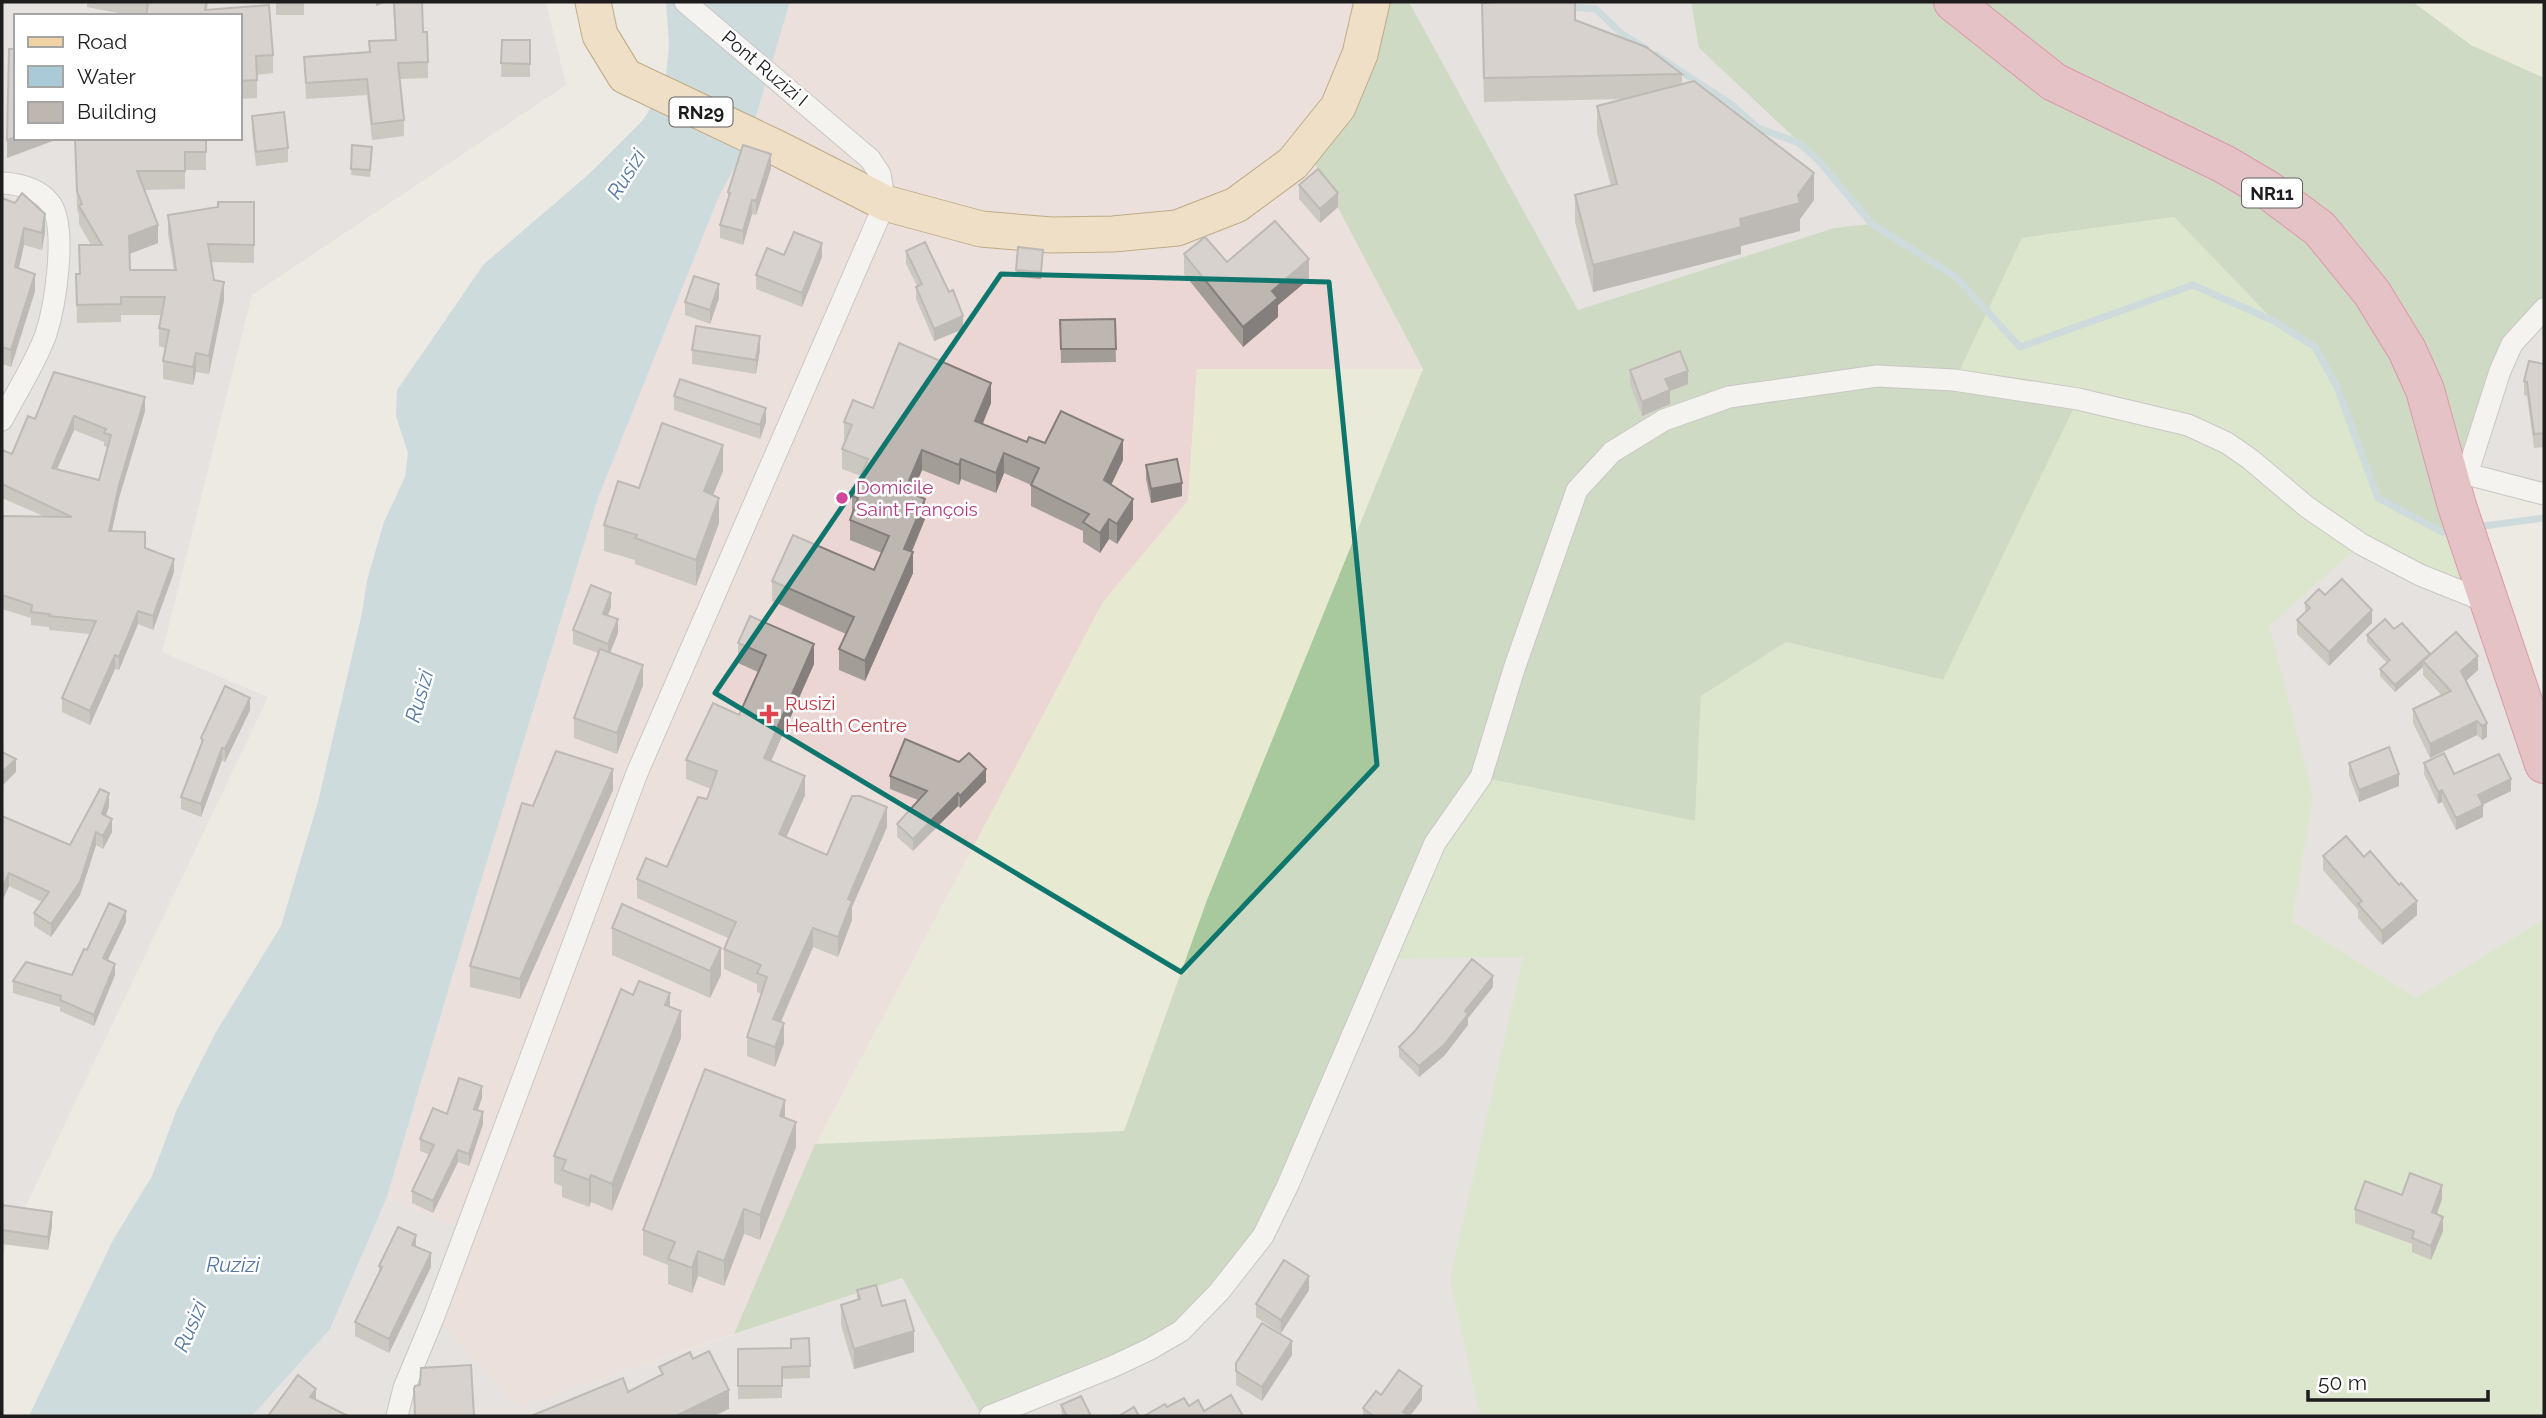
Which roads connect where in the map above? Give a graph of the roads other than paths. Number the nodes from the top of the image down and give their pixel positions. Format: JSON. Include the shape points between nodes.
{"nodes":[{"id":1,"x":593,"y":2,"type":"edge"},
{"id":2,"x":685,"y":2,"type":"edge"},
{"id":3,"x":1953,"y":2,"type":"edge"},
{"id":4,"x":1372,"y":3,"type":"edge"},
{"id":5,"x":2,"y":183,"type":"edge"},
{"id":6,"x":885,"y":203,"type":"junction"},
{"id":7,"x":2544,"y":309,"type":"edge"},
{"id":8,"x":2,"y":420,"type":"edge"},
{"id":9,"x":2457,"y":486,"type":"junction"},
{"id":10,"x":2544,"y":494,"type":"edge"},
{"id":11,"x":2490,"y":603,"type":"junction"},
{"id":12,"x":2544,"y":764,"type":"edge"},
{"id":13,"x":1053,"y":1389,"type":"junction"},
{"id":14,"x":397,"y":1416,"type":"edge"},
{"id":15,"x":990,"y":1416,"type":"edge"},
{"id":16,"x":1030,"y":1416,"type":"edge"}],
"edges":[{"from":1,"to":6,"type":"main road","number":"RN29","via":[[600,35],[625,76]]},
{"from":2,"to":6,"type":"street","name":"Pont Ruzizi I","via":[[870,159],[880,174]]},
{"from":3,"to":9,"type":"highway","number":"NR11","via":[[2054,82],[2224,164],[2269,190],[2320,229],[2372,293],[2407,350]]},
{"from":4,"to":6,"type":"main road","via":[[1360,54],[1338,107],[1293,163],[1236,205],[1177,228],[1051,235],[981,229]]},
{"from":5,"to":8,"type":"street","via":[[23,186],[50,203],[60,246],[46,334]]},
{"from":6,"to":14,"type":"street","via":[[637,773]]},
{"from":7,"to":9,"type":"street","via":[[2512,344]]},
{"from":9,"to":10,"type":"street"},
{"from":9,"to":11,"type":"highway","number":"NR11"},
{"from":11,"to":12,"type":"highway","number":"NR11"},
{"from":11,"to":13,"type":"street","via":[[2420,575],[2361,544],[2227,443],[2188,425],[2078,399],[1954,380],[1877,376],[1730,397],[1664,419],[1612,452],[1577,490],[1481,777],[1435,843],[1263,1236],[1181,1331],[1114,1366]]},
{"from":13,"to":15,"type":"street"},
{"from":13,"to":16,"type":"street"}]}
